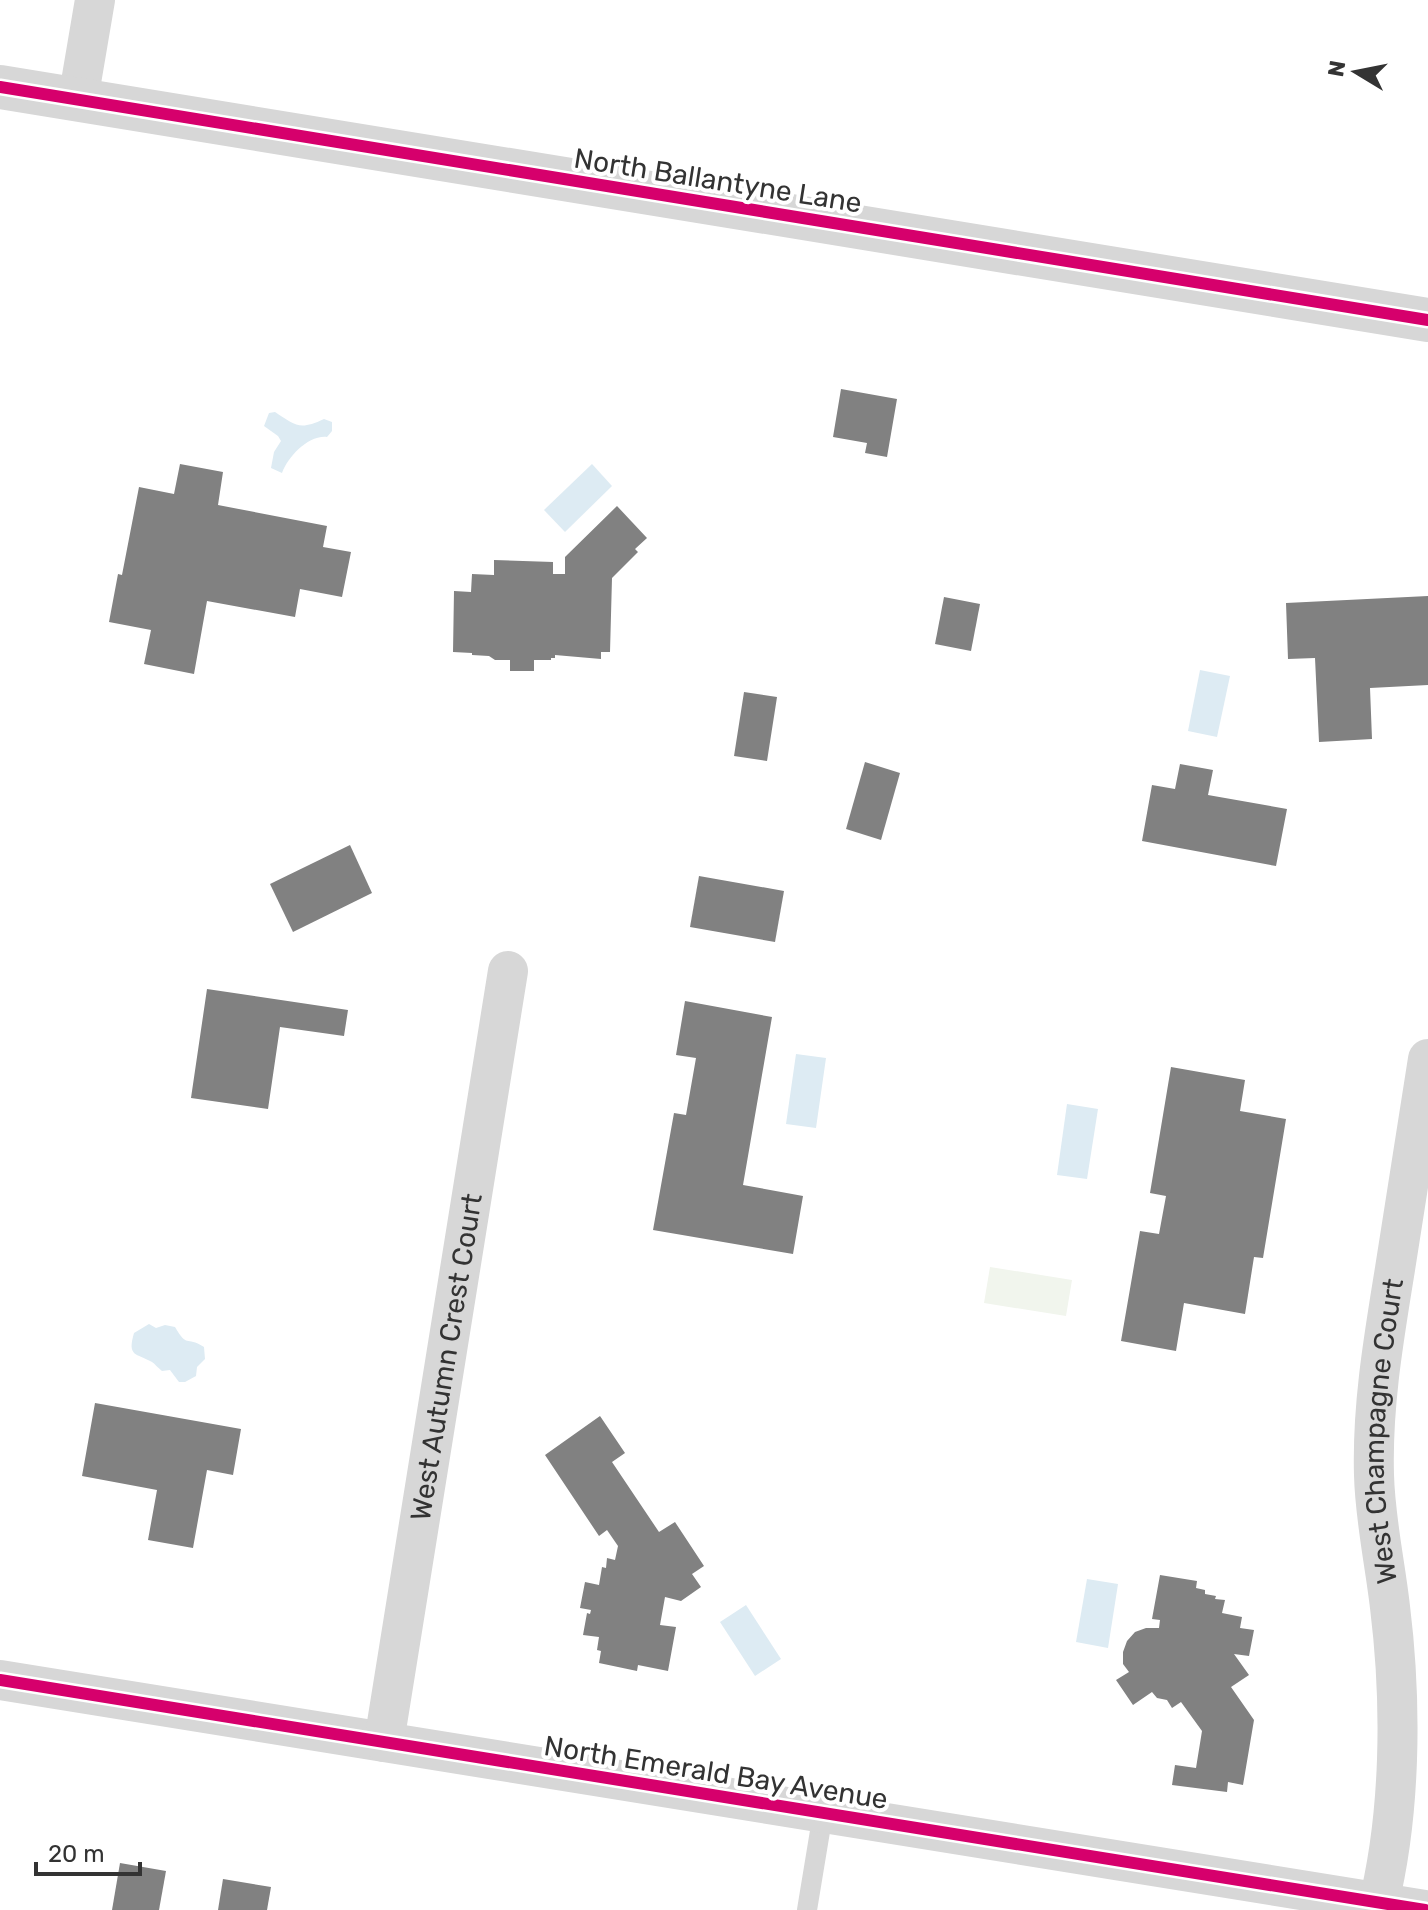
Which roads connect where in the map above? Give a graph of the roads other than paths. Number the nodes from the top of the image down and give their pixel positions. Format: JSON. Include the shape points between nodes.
{"nodes":[{"id":1,"x":95,"y":0,"type":"edge"},
{"id":2,"x":0,"y":87,"type":"edge"},
{"id":3,"x":78,"y":100,"type":"junction"},
{"id":4,"x":1428,"y":320,"type":"edge"},
{"id":5,"x":508,"y":971,"type":"dead end"},
{"id":6,"x":1428,"y":1059,"type":"edge"},
{"id":7,"x":0,"y":1680,"type":"edge"},
{"id":8,"x":384,"y":1742,"type":"junction"},
{"id":9,"x":823,"y":1813,"type":"junction"},
{"id":10,"x":1378,"y":1906,"type":"edge"},
{"id":11,"x":807,"y":1910,"type":"edge"},
{"id":12,"x":1425,"y":1910,"type":"edge"}],
"edges":[{"from":1,"to":3,"type":"street"},
{"from":2,"to":3,"type":"street","name":"North Ballantyne Lane"},
{"from":3,"to":4,"type":"street","name":"North Ballantyne Lane"},
{"from":5,"to":8,"type":"street","name":"West Autumn Crest Court"},
{"from":6,"to":10,"type":"street","name":"West Champagne Court","via":[[1375,1411],[1374,1474],[1394,1650],[1396,1730]]},
{"from":7,"to":8,"type":"street","name":"North Emerald Bay Avenue"},
{"from":8,"to":9,"type":"street","name":"North Emerald Bay Avenue"},
{"from":9,"to":10,"type":"street","name":"North Emerald Bay Avenue"},
{"from":9,"to":11,"type":"lane"},
{"from":10,"to":12,"type":"street","name":"North Emerald Bay Avenue"}]}
